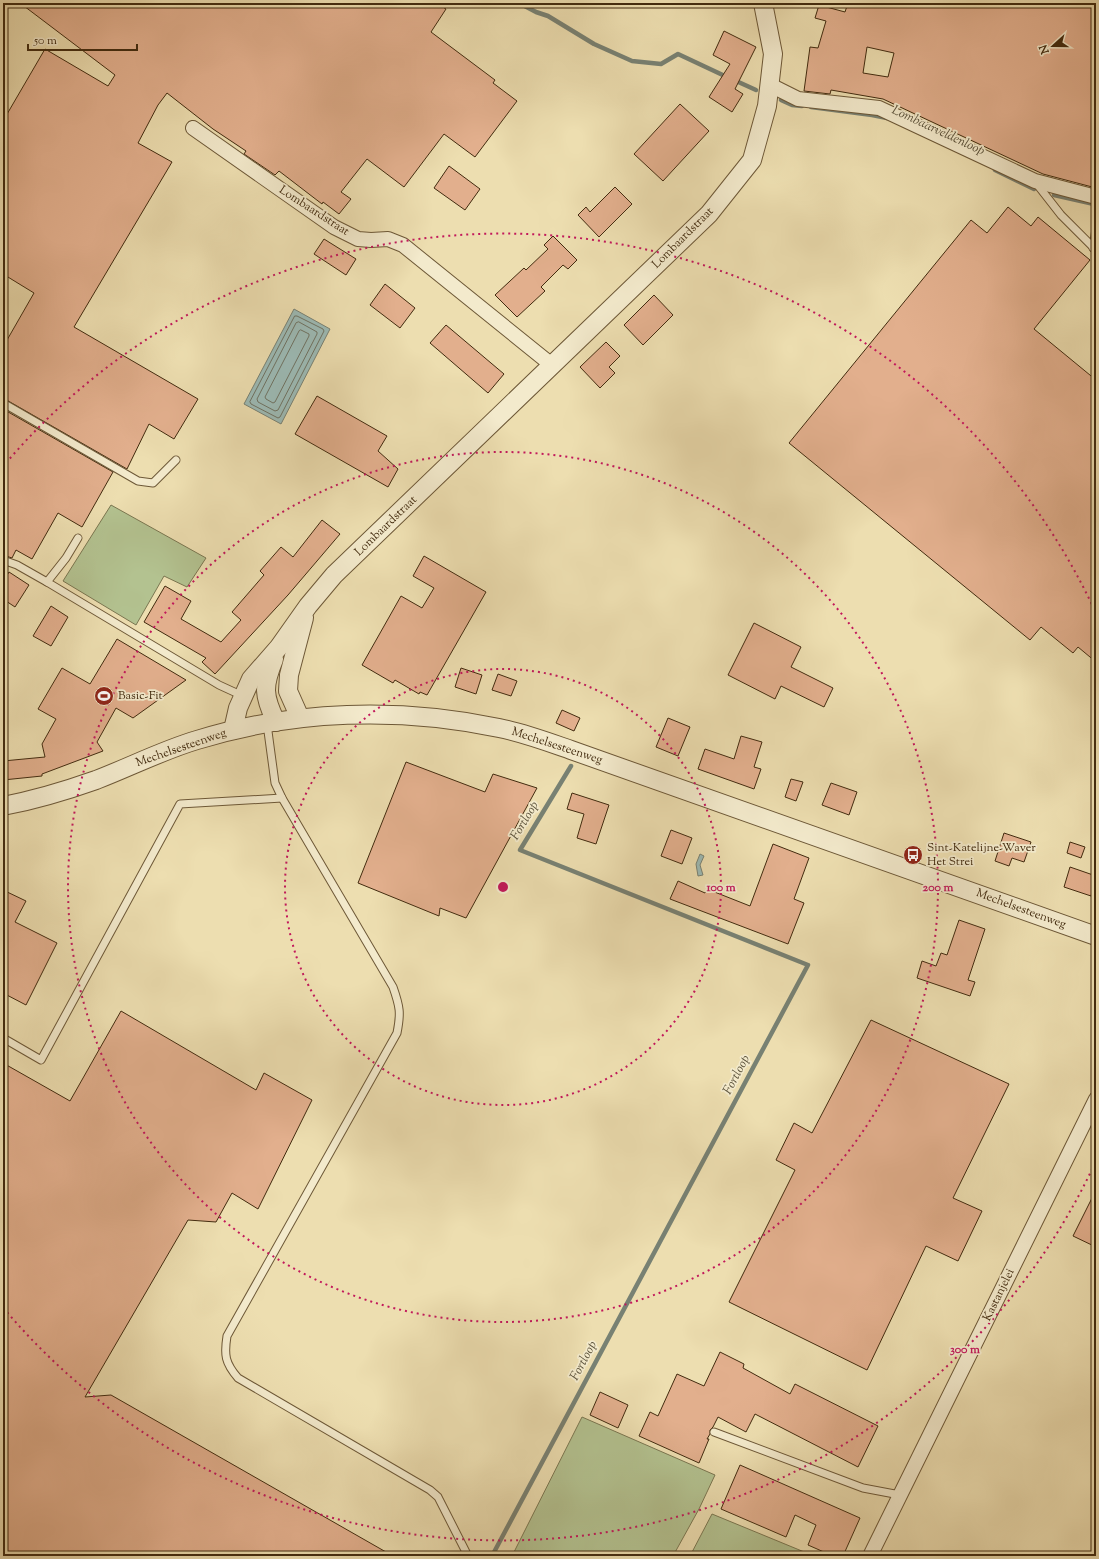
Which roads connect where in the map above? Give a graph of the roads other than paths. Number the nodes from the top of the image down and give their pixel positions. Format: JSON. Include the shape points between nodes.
{"nodes":[{"id":1,"x":763,"y":3,"type":"edge"},
{"id":2,"x":770,"y":85,"type":"junction"},
{"id":3,"x":193,"y":128,"type":"dead end"},
{"id":4,"x":1035,"y":181,"type":"junction"},
{"id":5,"x":1096,"y":197,"type":"edge"},
{"id":6,"x":1096,"y":229,"type":"edge"},
{"id":7,"x":1095,"y":249,"type":"edge"},
{"id":8,"x":553,"y":366,"type":"junction"},
{"id":9,"x":3,"y":403,"type":"edge"},
{"id":10,"x":176,"y":460,"type":"dead end"},
{"id":11,"x":78,"y":538,"type":"dead end"},
{"id":12,"x":3,"y":560,"type":"edge"},
{"id":13,"x":47,"y":582,"type":"junction"},
{"id":14,"x":308,"y":606,"type":"junction"},
{"id":15,"x":279,"y":647,"type":"junction"},
{"id":16,"x":243,"y":696,"type":"junction"},
{"id":17,"x":300,"y":718,"type":"junction"},
{"id":18,"x":271,"y":723,"type":"junction"},
{"id":19,"x":234,"y":730,"type":"junction"},
{"id":20,"x":282,"y":798,"type":"junction"},
{"id":21,"x":3,"y":806,"type":"edge"},
{"id":22,"x":1096,"y":936,"type":"edge"},
{"id":23,"x":3,"y":1038,"type":"edge"},
{"id":24,"x":1096,"y":1099,"type":"edge"},
{"id":25,"x":714,"y":1432,"type":"dead end"},
{"id":26,"x":900,"y":1495,"type":"junction"},
{"id":27,"x":468,"y":1556,"type":"edge"},
{"id":28,"x":870,"y":1556,"type":"edge"}],
"edges":[{"from":1,"to":2,"type":"street","name":"Lombaardstraat","via":[[773,54]]},
{"from":2,"to":4,"type":"street","via":[[798,99],[879,108]]},
{"from":2,"to":8,"type":"street","name":"Lombaardstraat","via":[[752,160],[709,214]]},
{"from":3,"to":8,"type":"street","name":"Lombaardstraat","via":[[334,227],[358,239],[388,239],[403,245]]},
{"from":4,"to":5,"type":"street"},
{"from":4,"to":7,"type":"lane","via":[[1061,215]]},
{"from":6,"to":7,"type":"lane"},
{"from":8,"to":14,"type":"street","name":"Lombaardstraat","via":[[340,570]]},
{"from":9,"to":10,"type":"lane","via":[[138,481],[153,483]]},
{"from":11,"to":13,"type":"lane"},
{"from":12,"to":13,"type":"lane","via":[[18,565]]},
{"from":13,"to":16,"type":"lane","via":[[219,685]]},
{"from":14,"to":15,"type":"street","name":"Lombaardstraat"},
{"from":14,"to":17,"type":"street","name":"Lombaardstraat","via":[[289,675],[288,691]]},
{"from":15,"to":16,"type":"street","name":"Lombaardstraat","via":[[251,679]]},
{"from":15,"to":18,"type":"street","name":"Lombaardstraat","via":[[266,678],[265,695]]},
{"from":16,"to":19,"type":"street","name":"Lombaardstraat"},
{"from":17,"to":18,"type":"street","name":"Mechelsesteenweg"},
{"from":17,"to":22,"type":"street","name":"Mechelsesteenweg","via":[[390,714],[430,716],[501,728],[641,774]]},
{"from":18,"to":19,"type":"street","name":"Mechelsesteenweg"},
{"from":18,"to":20,"type":"lane","via":[[274,783]]},
{"from":19,"to":21,"type":"street","name":"Mechelsesteenweg","via":[[196,740],[63,791]]},
{"from":20,"to":23,"type":"lane","via":[[180,804],[41,1060]]},
{"from":20,"to":27,"type":"lane","via":[[393,987],[400,1006],[400,1019],[397,1034],[227,1336],[227,1362],[238,1378],[430,1490],[438,1497]]},
{"from":24,"to":26,"type":"street","name":"Kastanjelei"},
{"from":25,"to":26,"type":"lane","via":[[863,1488]]},
{"from":26,"to":28,"type":"street","name":"Kastanjelei"}]}
